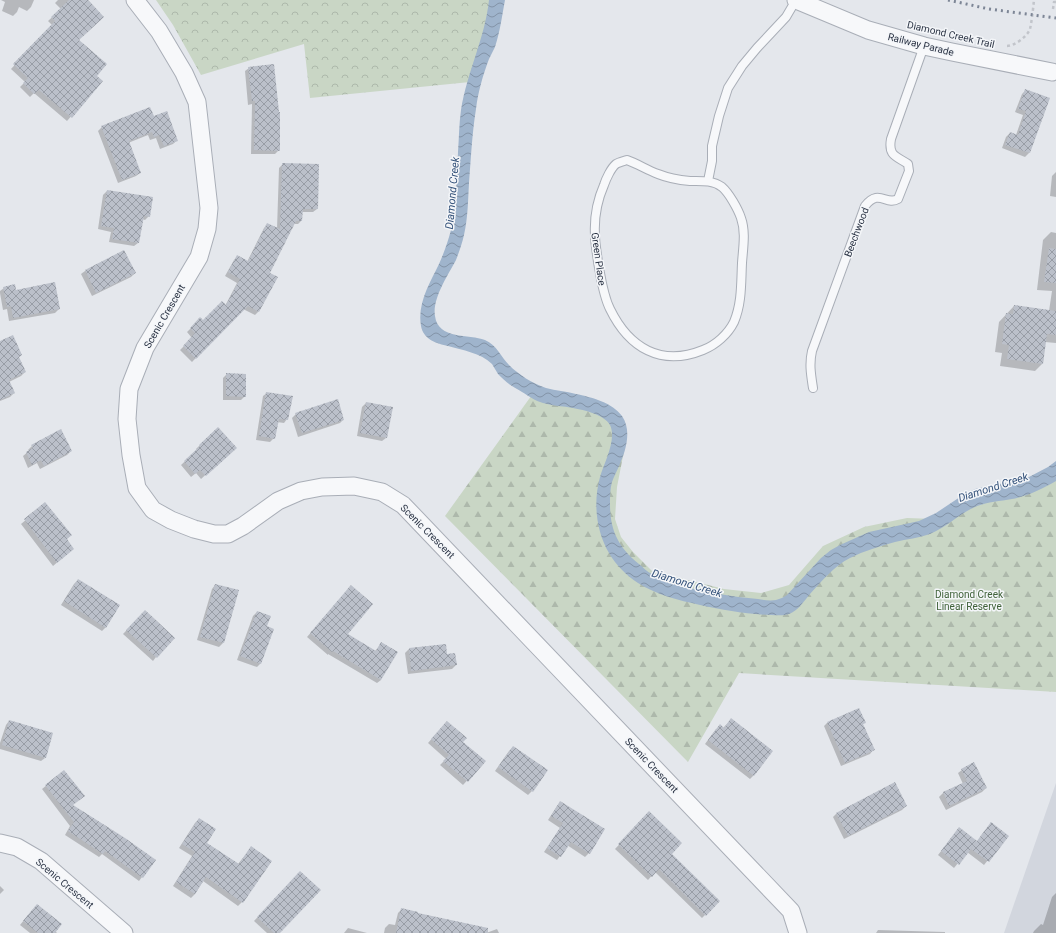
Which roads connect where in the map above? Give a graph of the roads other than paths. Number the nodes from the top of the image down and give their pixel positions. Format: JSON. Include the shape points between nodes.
{"nodes":[{"id":1,"x":135,"y":0,"type":"edge"},
{"id":2,"x":796,"y":0,"type":"edge"},
{"id":3,"x":924,"y":46,"type":"junction"},
{"id":4,"x":1052,"y":72,"type":"dead end"},
{"id":5,"x":708,"y":181,"type":"junction"},
{"id":6,"x":813,"y":388,"type":"dead end"},
{"id":7,"x":0,"y":843,"type":"edge"},
{"id":8,"x":124,"y":933,"type":"edge"},
{"id":9,"x":798,"y":933,"type":"edge"}],
"edges":[{"from":1,"to":9,"type":"street","name":"Scenic Crescent","via":[[184,73],[197,102],[209,208],[207,229],[199,257],[145,348],[129,389],[127,419],[137,488],[153,510],[177,523],[214,534],[228,534],[278,501],[302,491],[322,487],[361,487],[382,492],[403,505],[791,911]]},
{"from":2,"to":3,"type":"street","name":"Railway Parade","via":[[868,30]]},
{"from":2,"to":5,"type":"lane","via":[[786,17],[742,66],[728,88],[712,146]]},
{"from":3,"to":4,"type":"street","name":"Railway Parade"},
{"from":3,"to":6,"type":"lane","name":"Beechwood","via":[[890,145],[894,156],[908,164],[909,171],[898,199],[895,201],[874,198],[865,206],[812,351],[810,371]]},
{"from":5,"to":5,"type":"lane","name":"Green Place","via":[[722,187],[741,217],[744,231],[738,310],[726,334],[704,350],[676,357],[659,355],[633,342],[609,308],[601,283],[595,235],[599,195],[616,164],[627,160],[672,178]]},
{"from":7,"to":8,"type":"street","name":"Scenic Crescent","via":[[18,847],[41,861]]}]}
